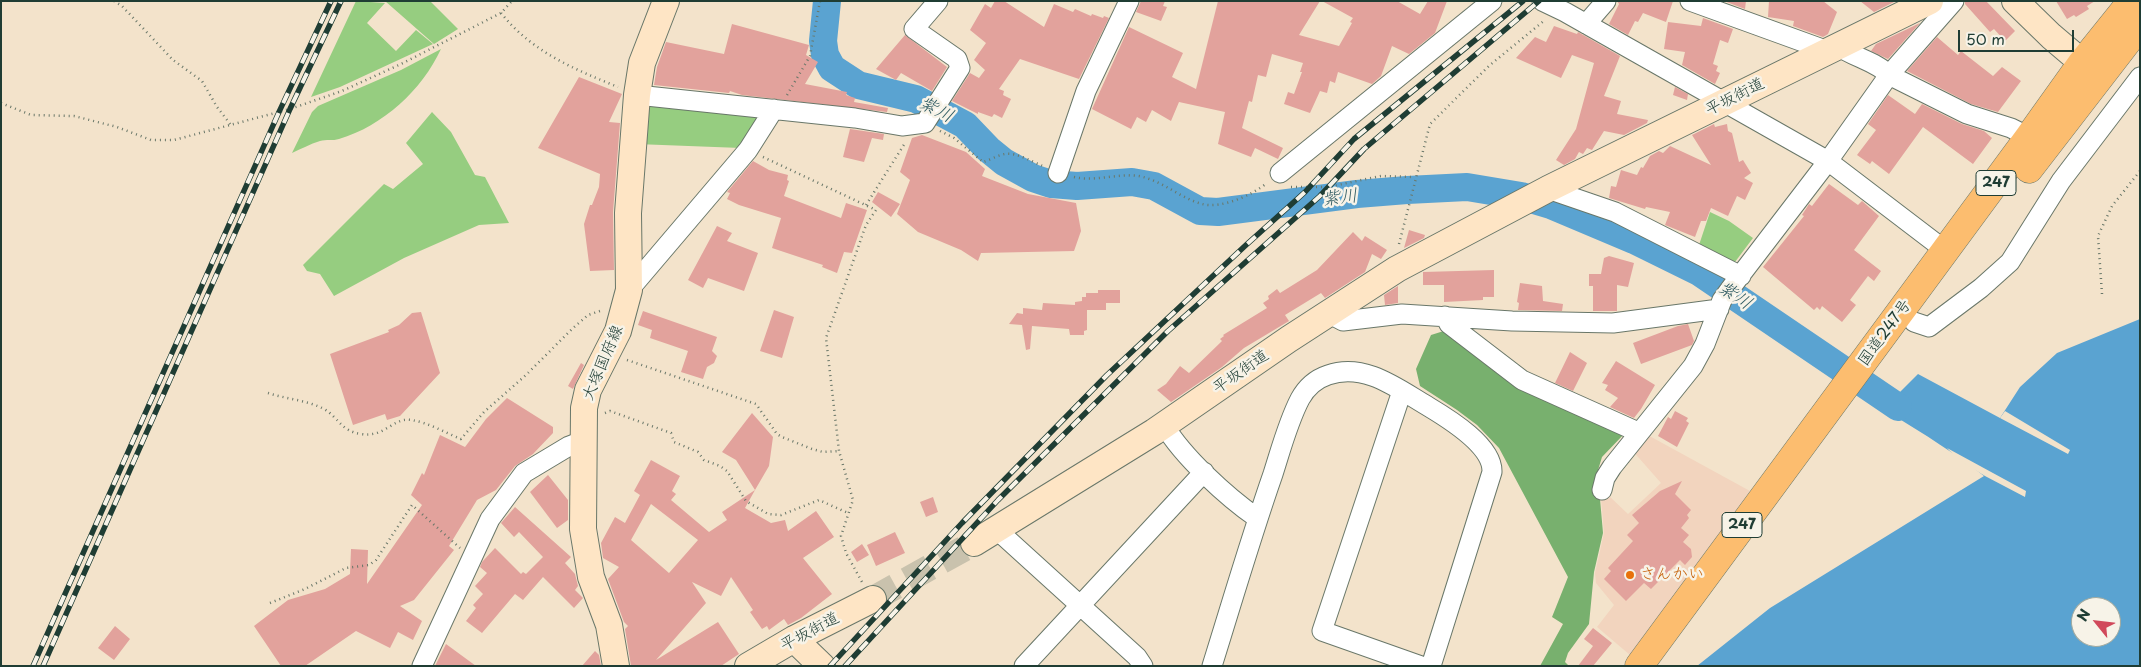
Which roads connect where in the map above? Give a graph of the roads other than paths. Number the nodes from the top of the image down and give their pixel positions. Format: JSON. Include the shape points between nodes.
{"nodes":[{"id":1,"x":666,"y":1,"type":"edge"},
{"id":2,"x":938,"y":1,"type":"edge"},
{"id":3,"x":1128,"y":1,"type":"edge"},
{"id":4,"x":1492,"y":1,"type":"edge"},
{"id":5,"x":1606,"y":1,"type":"edge"},
{"id":6,"x":1690,"y":1,"type":"edge"},
{"id":7,"x":1930,"y":1,"type":"edge"},
{"id":8,"x":1954,"y":1,"type":"edge"},
{"id":9,"x":2015,"y":1,"type":"edge"},
{"id":10,"x":2132,"y":1,"type":"edge"},
{"id":11,"x":1550,"y":5,"type":"edge"},
{"id":12,"x":1586,"y":24,"type":"junction"},
{"id":13,"x":2140,"y":25,"type":"edge"},
{"id":14,"x":1833,"y":49,"type":"junction"},
{"id":15,"x":2090,"y":70,"type":"junction"},
{"id":16,"x":1889,"y":75,"type":"junction"},
{"id":17,"x":2140,"y":77,"type":"edge"},
{"id":18,"x":637,"y":95,"type":"junction"},
{"id":19,"x":1726,"y":102,"type":"junction"},
{"id":20,"x":776,"y":109,"type":"junction"},
{"id":21,"x":2029,"y":137,"type":"junction"},
{"id":22,"x":1828,"y":161,"type":"junction"},
{"id":23,"x":1058,"y":173,"type":"road end"},
{"id":24,"x":1281,"y":182,"type":"road end"},
{"id":25,"x":1544,"y":192,"type":"junction"},
{"id":26,"x":1946,"y":251,"type":"junction"},
{"id":27,"x":1729,"y":292,"type":"junction"},
{"id":28,"x":626,"y":300,"type":"junction"},
{"id":29,"x":1328,"y":313,"type":"junction"},
{"id":30,"x":1445,"y":316,"type":"junction"},
{"id":31,"x":1914,"y":322,"type":"junction"},
{"id":32,"x":1860,"y":381,"type":"junction"},
{"id":33,"x":1402,"y":391,"type":"junction"},
{"id":34,"x":1164,"y":426,"type":"junction"},
{"id":35,"x":583,"y":432,"type":"junction"},
{"id":36,"x":1638,"y":432,"type":"junction"},
{"id":37,"x":1204,"y":472,"type":"junction"},
{"id":38,"x":1602,"y":490,"type":"dead end"},
{"id":39,"x":1258,"y":518,"type":"junction"},
{"id":40,"x":996,"y":529,"type":"junction"},
{"id":41,"x":974,"y":543,"type":"tunnel mouth"},
{"id":42,"x":873,"y":599,"type":"tunnel mouth"},
{"id":43,"x":1080,"y":606,"type":"junction"},
{"id":44,"x":794,"y":639,"type":"junction"},
{"id":45,"x":422,"y":666,"type":"edge"},
{"id":46,"x":616,"y":666,"type":"edge"},
{"id":47,"x":748,"y":666,"type":"edge"},
{"id":48,"x":822,"y":666,"type":"edge"},
{"id":49,"x":1024,"y":666,"type":"edge"},
{"id":50,"x":1143,"y":666,"type":"edge"},
{"id":51,"x":1212,"y":666,"type":"edge"},
{"id":52,"x":1421,"y":666,"type":"edge"},
{"id":53,"x":1431,"y":666,"type":"edge"},
{"id":54,"x":1639,"y":666,"type":"edge"},
{"id":55,"x":1660,"y":666,"type":"edge"}],
"edges":[{"from":1,"to":18,"type":"street","name":"大塚国府線","via":[[642,63]]},
{"from":2,"to":20,"type":"street","via":[[914,29],[957,59],[960,68],[927,116],[902,126]]},
{"from":3,"to":23,"type":"street","via":[[1086,91]]},
{"from":4,"to":24,"type":"street"},
{"from":5,"to":12,"type":"street"},
{"from":6,"to":14,"type":"street"},
{"from":7,"to":14,"type":"street","name":"平坂街道"},
{"from":8,"to":16,"type":"street"},
{"from":9,"to":15,"type":"street"},
{"from":10,"to":15,"type":"highway","name":"国道247号","number":"247"},
{"from":11,"to":12,"type":"street"},
{"from":12,"to":19,"type":"street"},
{"from":13,"to":15,"type":"highway","name":"国道247号","number":"247"},
{"from":14,"to":16,"type":"street"},
{"from":14,"to":19,"type":"street","name":"平坂街道"},
{"from":15,"to":21,"type":"highway","name":"国道247号","number":"247"},
{"from":15,"to":31,"type":"highway","name":"国道247号","number":"247"},
{"from":16,"to":21,"type":"street","via":[[1967,114]]},
{"from":16,"to":22,"type":"street"},
{"from":17,"to":31,"type":"street","via":[[2061,181],[2010,262],[1929,327]]},
{"from":18,"to":20,"type":"street"},
{"from":18,"to":28,"type":"street","name":"大塚国府線","via":[[628,213]]},
{"from":19,"to":22,"type":"street"},
{"from":19,"to":25,"type":"street","name":"平坂街道"},
{"from":20,"to":28,"type":"street","via":[[748,150]]},
{"from":21,"to":26,"type":"highway","name":"国道247号","number":"247"},
{"from":22,"to":26,"type":"street"},
{"from":22,"to":27,"type":"street"},
{"from":25,"to":27,"type":"street","via":[[1615,212]]},
{"from":25,"to":29,"type":"street","name":"平坂街道","via":[[1397,270]]},
{"from":26,"to":32,"type":"highway","name":"国道247号","number":"247"},
{"from":27,"to":30,"type":"street","via":[[1612,323]]},
{"from":27,"to":36,"type":"street","via":[[1693,366]]},
{"from":28,"to":35,"type":"street","name":"大塚国府線","via":[[618,331],[588,390]]},
{"from":29,"to":30,"type":"street","via":[[1343,321],[1402,314]]},
{"from":29,"to":34,"type":"street","name":"平坂街道"},
{"from":30,"to":36,"type":"street","via":[[1450,324],[1522,380]]},
{"from":31,"to":32,"type":"highway","name":"国道247号","number":"247"},
{"from":32,"to":54,"type":"highway","name":"国道247号","number":"247"},
{"from":32,"to":55,"type":"highway","name":"国道247号","number":"247"},
{"from":33,"to":39,"type":"street","via":[[1356,370],[1328,375],[1309,387],[1294,413]]},
{"from":33,"to":52,"type":"street","via":[[1322,631]]},
{"from":33,"to":53,"type":"street","via":[[1460,427],[1486,452],[1492,465]]},
{"from":34,"to":37,"type":"street"},
{"from":34,"to":40,"type":"street","name":"平坂街道"},
{"from":35,"to":45,"type":"street","via":[[569,446],[524,473],[490,519]]},
{"from":35,"to":46,"type":"street","name":"大塚国府線","via":[[582,529],[591,578],[609,625]]},
{"from":36,"to":38,"type":"street","via":[[1608,472]]},
{"from":37,"to":39,"type":"street","via":[[1231,500]]},
{"from":37,"to":43,"type":"street"},
{"from":39,"to":51,"type":"street"},
{"from":40,"to":41,"type":"street","name":"平坂街道"},
{"from":40,"to":43,"type":"street"},
{"from":42,"to":44,"type":"street","name":"平坂街道"},
{"from":43,"to":49,"type":"street"},
{"from":43,"to":50,"type":"street"},
{"from":44,"to":47,"type":"street","name":"平坂街道"},
{"from":44,"to":48,"type":"street"}]}
